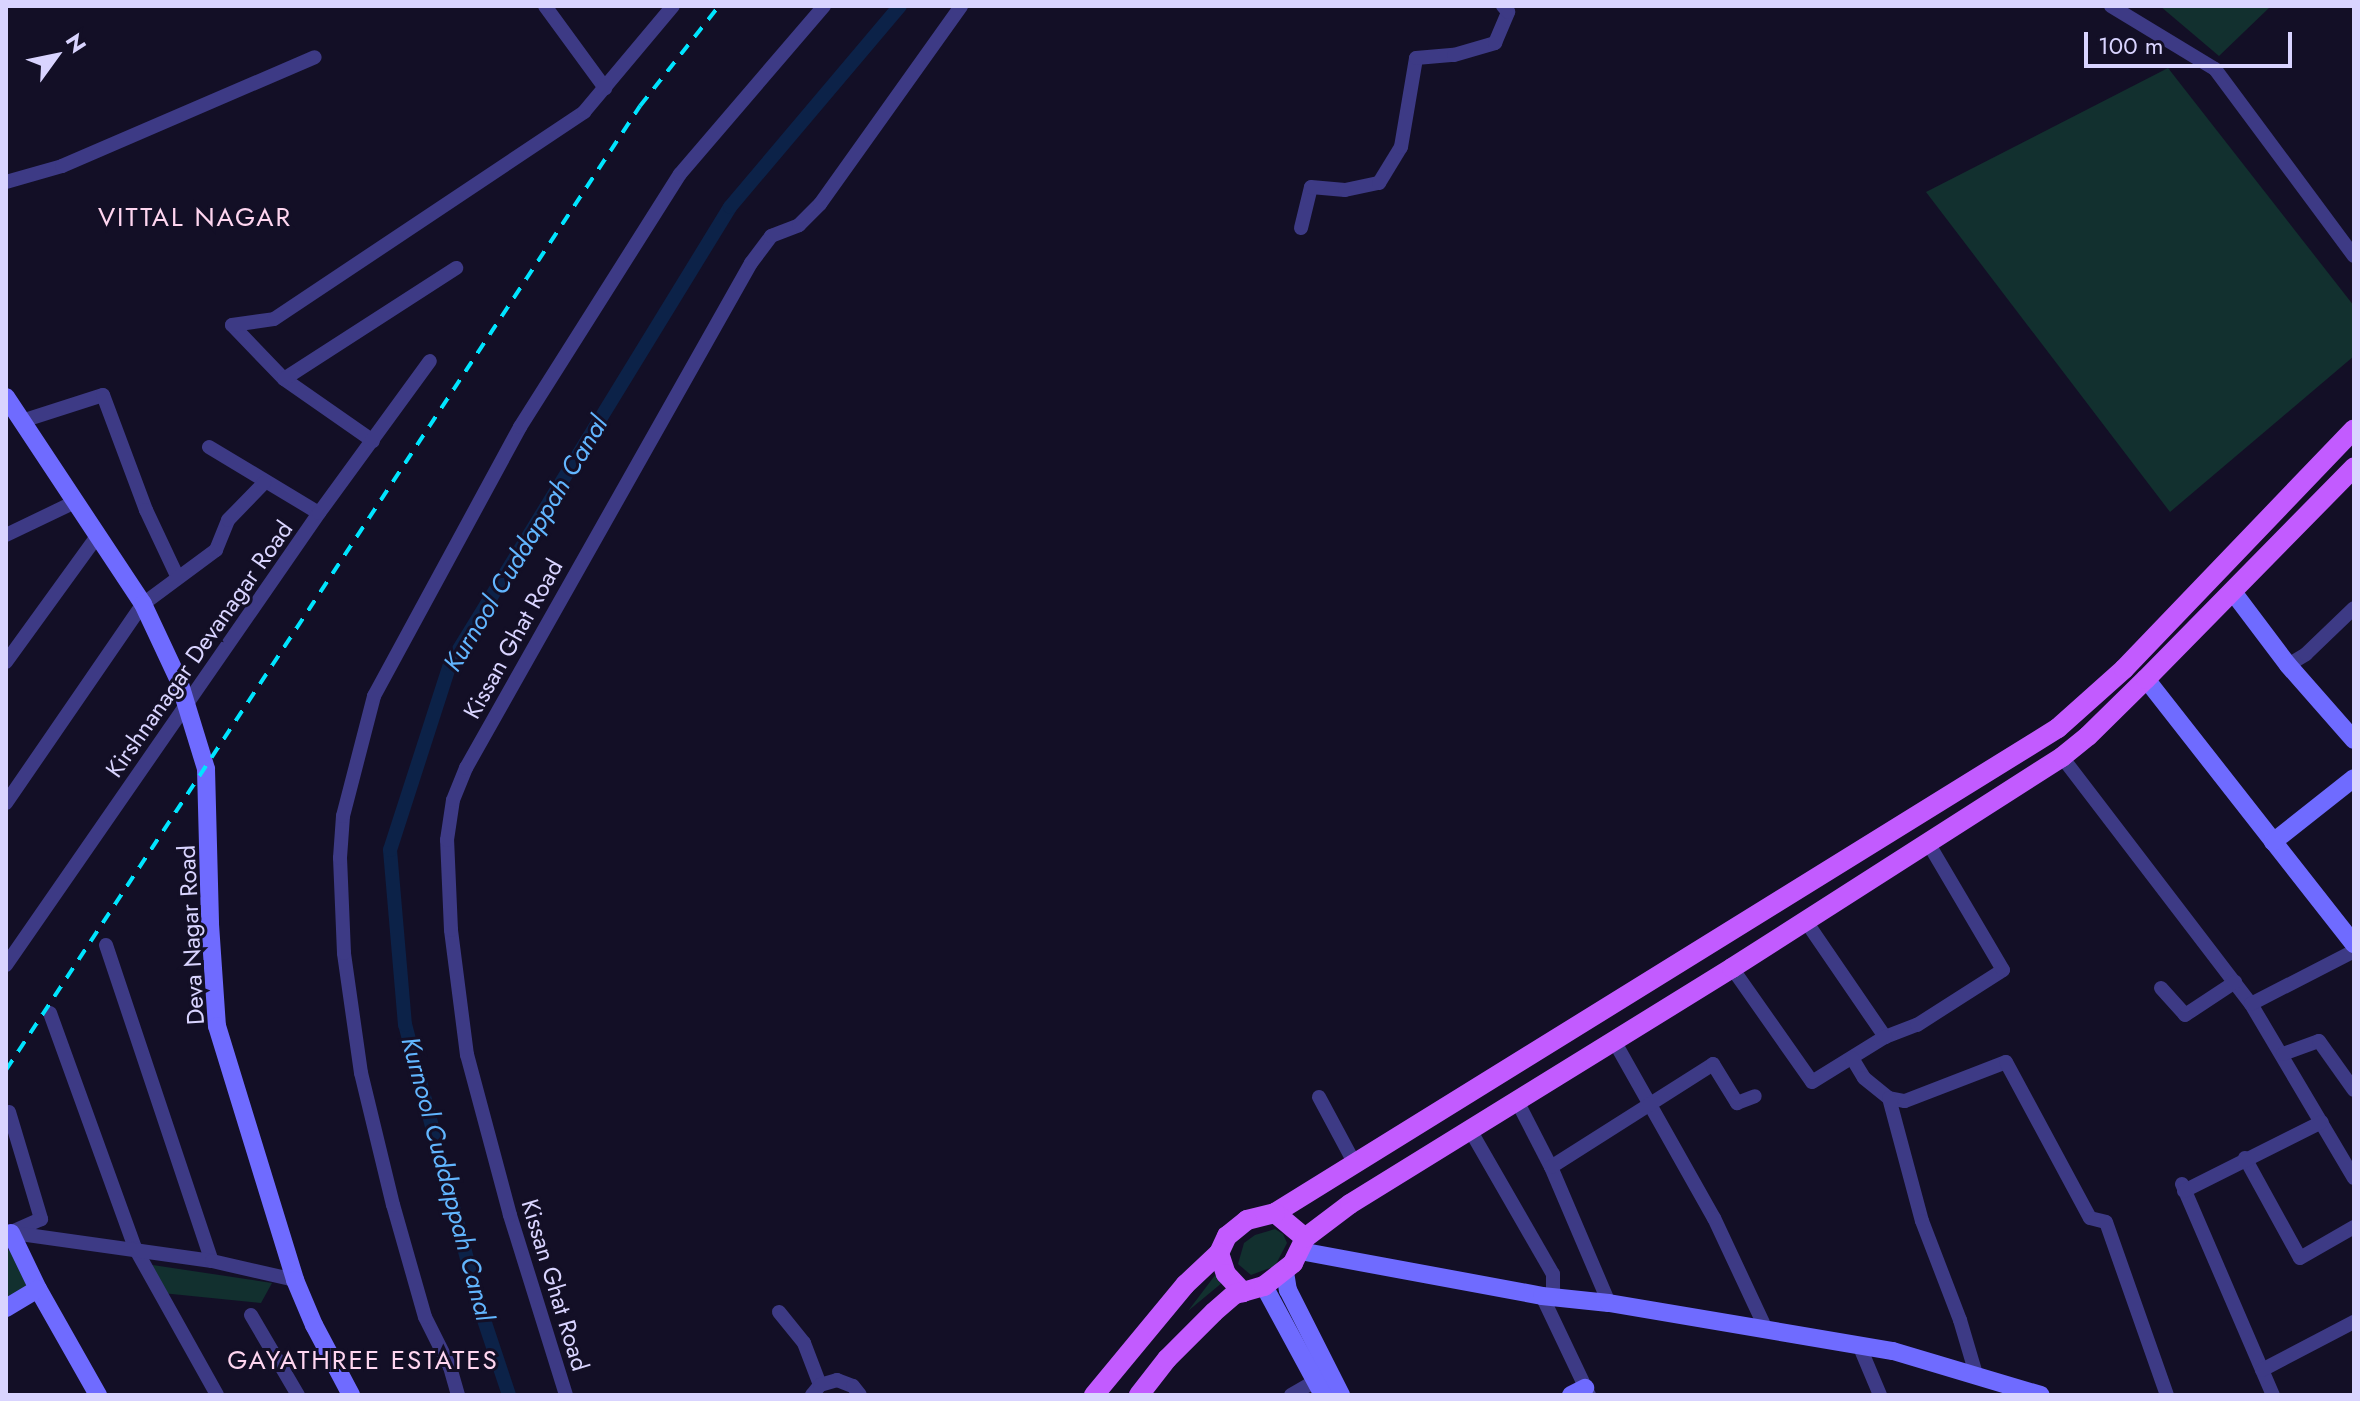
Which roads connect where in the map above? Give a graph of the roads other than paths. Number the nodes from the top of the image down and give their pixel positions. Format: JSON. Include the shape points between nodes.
{"nodes":[{"id":1,"x":545,"y":6,"type":"edge"},
{"id":2,"x":673,"y":6,"type":"edge"},
{"id":3,"x":824,"y":6,"type":"edge"},
{"id":4,"x":961,"y":6,"type":"edge"},
{"id":5,"x":1503,"y":6,"type":"edge"},
{"id":6,"x":2111,"y":6,"type":"edge"},
{"id":7,"x":315,"y":57,"type":"dead end"},
{"id":8,"x":605,"y":88,"type":"junction"},
{"id":9,"x":6,"y":182,"type":"edge"},
{"id":10,"x":1301,"y":228,"type":"dead end"},
{"id":11,"x":2354,"y":256,"type":"edge"},
{"id":12,"x":456,"y":268,"type":"dead end"},
{"id":13,"x":430,"y":361,"type":"dead end"},
{"id":14,"x":284,"y":379,"type":"junction"},
{"id":15,"x":6,"y":397,"type":"edge"},
{"id":16,"x":22,"y":421,"type":"junction"},
{"id":17,"x":2354,"y":429,"type":"edge"},
{"id":18,"x":373,"y":441,"type":"junction"},
{"id":19,"x":209,"y":447,"type":"dead end"},
{"id":20,"x":2354,"y":467,"type":"edge"},
{"id":21,"x":264,"y":483,"type":"junction"},
{"id":22,"x":75,"y":502,"type":"junction"},
{"id":23,"x":319,"y":513,"type":"junction"},
{"id":24,"x":6,"y":535,"type":"edge"},
{"id":25,"x":98,"y":535,"type":"junction"},
{"id":26,"x":177,"y":576,"type":"junction"},
{"id":27,"x":2233,"y":592,"type":"junction"},
{"id":28,"x":143,"y":604,"type":"junction"},
{"id":29,"x":2354,"y":608,"type":"edge"},
{"id":30,"x":6,"y":662,"type":"edge"},
{"id":31,"x":2130,"y":663,"type":"junction"},
{"id":32,"x":2288,"y":665,"type":"junction"},
{"id":33,"x":2146,"y":679,"type":"junction"},
{"id":34,"x":186,"y":706,"type":"junction"},
{"id":35,"x":2354,"y":740,"type":"edge"},
{"id":36,"x":2062,"y":757,"type":"junction"},
{"id":37,"x":2354,"y":778,"type":"edge"},
{"id":38,"x":6,"y":803,"type":"edge"},
{"id":39,"x":1927,"y":841,"type":"junction"},
{"id":40,"x":2273,"y":842,"type":"junction"},
{"id":41,"x":1805,"y":920,"type":"junction"},
{"id":42,"x":2354,"y":944,"type":"edge"},
{"id":43,"x":106,"y":945,"type":"dead end"},
{"id":44,"x":2354,"y":951,"type":"edge"},
{"id":45,"x":6,"y":965,"type":"edge"},
{"id":46,"x":1732,"y":968,"type":"junction"},
{"id":47,"x":2235,"y":982,"type":"junction"},
{"id":48,"x":2161,"y":988,"type":"dead end"},
{"id":49,"x":2251,"y":1004,"type":"junction"},
{"id":50,"x":50,"y":1013,"type":"dead end"},
{"id":51,"x":1885,"y":1037,"type":"junction"},
{"id":52,"x":1613,"y":1039,"type":"junction"},
{"id":53,"x":2283,"y":1054,"type":"junction"},
{"id":54,"x":1852,"y":1058,"type":"junction"},
{"id":55,"x":2354,"y":1090,"type":"edge"},
{"id":56,"x":1755,"y":1096,"type":"dead end"},
{"id":57,"x":1319,"y":1097,"type":"dead end"},
{"id":58,"x":1889,"y":1098,"type":"junction"},
{"id":59,"x":1516,"y":1099,"type":"junction"},
{"id":60,"x":1650,"y":1104,"type":"junction"},
{"id":61,"x":9,"y":1112,"type":"dead end"},
{"id":62,"x":2322,"y":1122,"type":"junction"},
{"id":63,"x":1469,"y":1128,"type":"junction"},
{"id":64,"x":2245,"y":1158,"type":"junction"},
{"id":65,"x":1355,"y":1164,"type":"junction"},
{"id":66,"x":1551,"y":1167,"type":"junction"},
{"id":67,"x":2354,"y":1178,"type":"edge"},
{"id":68,"x":1275,"y":1213,"type":"junction"},
{"id":69,"x":2354,"y":1227,"type":"edge"},
{"id":70,"x":9,"y":1232,"type":"edge"},
{"id":71,"x":1303,"y":1244,"type":"junction"},
{"id":72,"x":135,"y":1248,"type":"junction"},
{"id":73,"x":1219,"y":1253,"type":"junction"},
{"id":74,"x":212,"y":1261,"type":"junction"},
{"id":75,"x":1285,"y":1272,"type":"junction"},
{"id":76,"x":295,"y":1280,"type":"junction"},
{"id":77,"x":1264,"y":1286,"type":"junction"},
{"id":78,"x":38,"y":1289,"type":"junction"},
{"id":79,"x":1243,"y":1292,"type":"junction"},
{"id":80,"x":1547,"y":1296,"type":"junction"},
{"id":81,"x":1609,"y":1303,"type":"junction"},
{"id":82,"x":6,"y":1308,"type":"edge"},
{"id":83,"x":779,"y":1312,"type":"dead end"},
{"id":84,"x":251,"y":1315,"type":"dead end"},
{"id":85,"x":2354,"y":1322,"type":"edge"},
{"id":86,"x":1765,"y":1327,"type":"junction"},
{"id":87,"x":1859,"y":1345,"type":"junction"},
{"id":88,"x":2262,"y":1370,"type":"junction"},
{"id":89,"x":1976,"y":1374,"type":"junction"},
{"id":90,"x":1323,"y":1383,"type":"edge"},
{"id":91,"x":816,"y":1390,"type":"edge"},
{"id":92,"x":1582,"y":1393,"type":"edge"},
{"id":93,"x":98,"y":1395,"type":"edge"},
{"id":94,"x":217,"y":1395,"type":"edge"},
{"id":95,"x":298,"y":1395,"type":"edge"},
{"id":96,"x":351,"y":1395,"type":"edge"},
{"id":97,"x":458,"y":1395,"type":"edge"},
{"id":98,"x":566,"y":1395,"type":"edge"},
{"id":99,"x":860,"y":1395,"type":"edge"},
{"id":100,"x":1094,"y":1395,"type":"edge"},
{"id":101,"x":1139,"y":1395,"type":"edge"},
{"id":102,"x":1291,"y":1395,"type":"edge"},
{"id":103,"x":1341,"y":1395,"type":"edge"},
{"id":104,"x":1880,"y":1395,"type":"edge"},
{"id":105,"x":2041,"y":1395,"type":"edge"},
{"id":106,"x":2167,"y":1395,"type":"edge"},
{"id":107,"x":2273,"y":1395,"type":"edge"}],
"edges":[{"from":1,"to":8,"type":"street"},
{"from":2,"to":8,"type":"street"},
{"from":3,"to":97,"type":"street","via":[[680,174],[520,427],[374,696],[343,816],[344,953],[361,1073],[393,1205],[425,1317]]},
{"from":4,"to":98,"type":"street","name":"Kissan Ghat Road","via":[[820,204],[799,225],[771,236],[751,263],[466,768],[453,800],[447,840],[451,930],[467,1055]]},
{"from":5,"to":10,"type":"street","via":[[1508,12],[1495,43],[1454,55],[1416,58],[1401,147],[1379,183],[1345,190],[1311,187]]},
{"from":6,"to":11,"type":"street","via":[[2215,69]]},
{"from":7,"to":9,"type":"street","via":[[62,166]]},
{"from":8,"to":14,"type":"street","via":[[584,112],[274,319],[232,325]]},
{"from":12,"to":14,"type":"street"},
{"from":13,"to":18,"type":"street","name":"Kirshnanagar Devanagar Road"},
{"from":14,"to":18,"type":"street"},
{"from":15,"to":16,"type":"street","name":"Deva Nagar Road"},
{"from":16,"to":22,"type":"street","name":"Deva Nagar Road"},
{"from":16,"to":26,"type":"street","via":[[103,395]]},
{"from":17,"to":31,"type":"main road"},
{"from":18,"to":23,"type":"street","name":"Kirshnanagar Devanagar Road"},
{"from":19,"to":21,"type":"street"},
{"from":20,"to":27,"type":"main road"},
{"from":21,"to":23,"type":"street"},
{"from":21,"to":26,"type":"street","via":[[228,520],[216,550]]},
{"from":22,"to":24,"type":"street"},
{"from":22,"to":25,"type":"street","name":"Deva Nagar Road"},
{"from":23,"to":34,"type":"street","name":"Kirshnanagar Devanagar Road"},
{"from":25,"to":28,"type":"street","name":"Deva Nagar Road"},
{"from":25,"to":30,"type":"street"},
{"from":26,"to":28,"type":"street"},
{"from":27,"to":32,"type":"street"},
{"from":27,"to":33,"type":"main road"},
{"from":28,"to":34,"type":"street","name":"Deva Nagar Road"},
{"from":28,"to":38,"type":"street"},
{"from":29,"to":32,"type":"street"},
{"from":31,"to":33,"type":"main road"},
{"from":31,"to":65,"type":"main road","via":[[2058,728]]},
{"from":32,"to":35,"type":"street"},
{"from":33,"to":36,"type":"main road"},
{"from":33,"to":40,"type":"street"},
{"from":34,"to":45,"type":"street","name":"Kirshnanagar Devanagar Road"},
{"from":34,"to":76,"type":"street","name":"Deva Nagar Road","via":[[206,769],[217,1026]]},
{"from":36,"to":39,"type":"main road"},
{"from":36,"to":47,"type":"street"},
{"from":37,"to":40,"type":"street"},
{"from":39,"to":41,"type":"main road"},
{"from":39,"to":51,"type":"street","via":[[2003,970],[1917,1025]]},
{"from":40,"to":42,"type":"street"},
{"from":41,"to":46,"type":"main road"},
{"from":41,"to":51,"type":"street"},
{"from":43,"to":74,"type":"street"},
{"from":44,"to":49,"type":"street"},
{"from":46,"to":52,"type":"main road"},
{"from":46,"to":54,"type":"street","via":[[1812,1082]]},
{"from":47,"to":48,"type":"street","via":[[2185,1015]]},
{"from":47,"to":49,"type":"street"},
{"from":49,"to":53,"type":"street"},
{"from":50,"to":72,"type":"street"},
{"from":51,"to":54,"type":"street"},
{"from":52,"to":59,"type":"main road"},
{"from":52,"to":60,"type":"street"},
{"from":53,"to":55,"type":"street","via":[[2319,1041]]},
{"from":53,"to":62,"type":"street"},
{"from":54,"to":58,"type":"street","via":[[1864,1078]]},
{"from":56,"to":60,"type":"street","via":[[1737,1103],[1713,1064]]},
{"from":57,"to":65,"type":"street"},
{"from":58,"to":89,"type":"street","via":[[1922,1221]]},
{"from":58,"to":106,"type":"street","via":[[1905,1101],[2006,1062],[2090,1218],[2106,1222]]},
{"from":59,"to":63,"type":"main road"},
{"from":59,"to":66,"type":"street"},
{"from":60,"to":66,"type":"street"},
{"from":60,"to":86,"type":"street","via":[[1714,1218]]},
{"from":61,"to":70,"type":"street","via":[[41,1219]]},
{"from":62,"to":64,"type":"street"},
{"from":62,"to":67,"type":"street"},
{"from":63,"to":71,"type":"main road","via":[[1350,1204]]},
{"from":63,"to":80,"type":"street","via":[[1553,1274]]},
{"from":64,"to":69,"type":"street","via":[[2300,1258]]},
{"from":64,"to":88,"type":"street","via":[[2183,1188]]},
{"from":65,"to":68,"type":"main road"},
{"from":66,"to":81,"type":"street"},
{"from":68,"to":71,"type":"main road"},
{"from":68,"to":73,"type":"main road","via":[[1247,1220],[1227,1236]]},
{"from":70,"to":72,"type":"street"},
{"from":70,"to":78,"type":"street"},
{"from":71,"to":75,"type":"main road"},
{"from":71,"to":80,"type":"street"},
{"from":72,"to":74,"type":"street"},
{"from":72,"to":94,"type":"street"},
{"from":73,"to":79,"type":"main road","via":[[1226,1274]]},
{"from":73,"to":100,"type":"main road","via":[[1185,1285]]},
{"from":74,"to":76,"type":"street"},
{"from":75,"to":77,"type":"main road"},
{"from":75,"to":90,"type":"street"},
{"from":76,"to":96,"type":"street","name":"Deva Nagar Road"},
{"from":77,"to":79,"type":"main road"},
{"from":77,"to":90,"type":"street"},
{"from":78,"to":82,"type":"street"},
{"from":78,"to":93,"type":"street"},
{"from":79,"to":101,"type":"main road","via":[[1214,1312]]},
{"from":80,"to":81,"type":"street"},
{"from":80,"to":92,"type":"street"},
{"from":81,"to":86,"type":"street"},
{"from":83,"to":91,"type":"street","via":[[804,1343]]},
{"from":84,"to":95,"type":"street"},
{"from":85,"to":88,"type":"street"},
{"from":86,"to":87,"type":"street"},
{"from":87,"to":89,"type":"street"},
{"from":87,"to":104,"type":"street"},
{"from":88,"to":107,"type":"street"},
{"from":89,"to":105,"type":"street"},
{"from":90,"to":102,"type":"street"},
{"from":90,"to":103,"type":"street"},
{"from":91,"to":99,"type":"street","via":[[837,1380]]}]}
